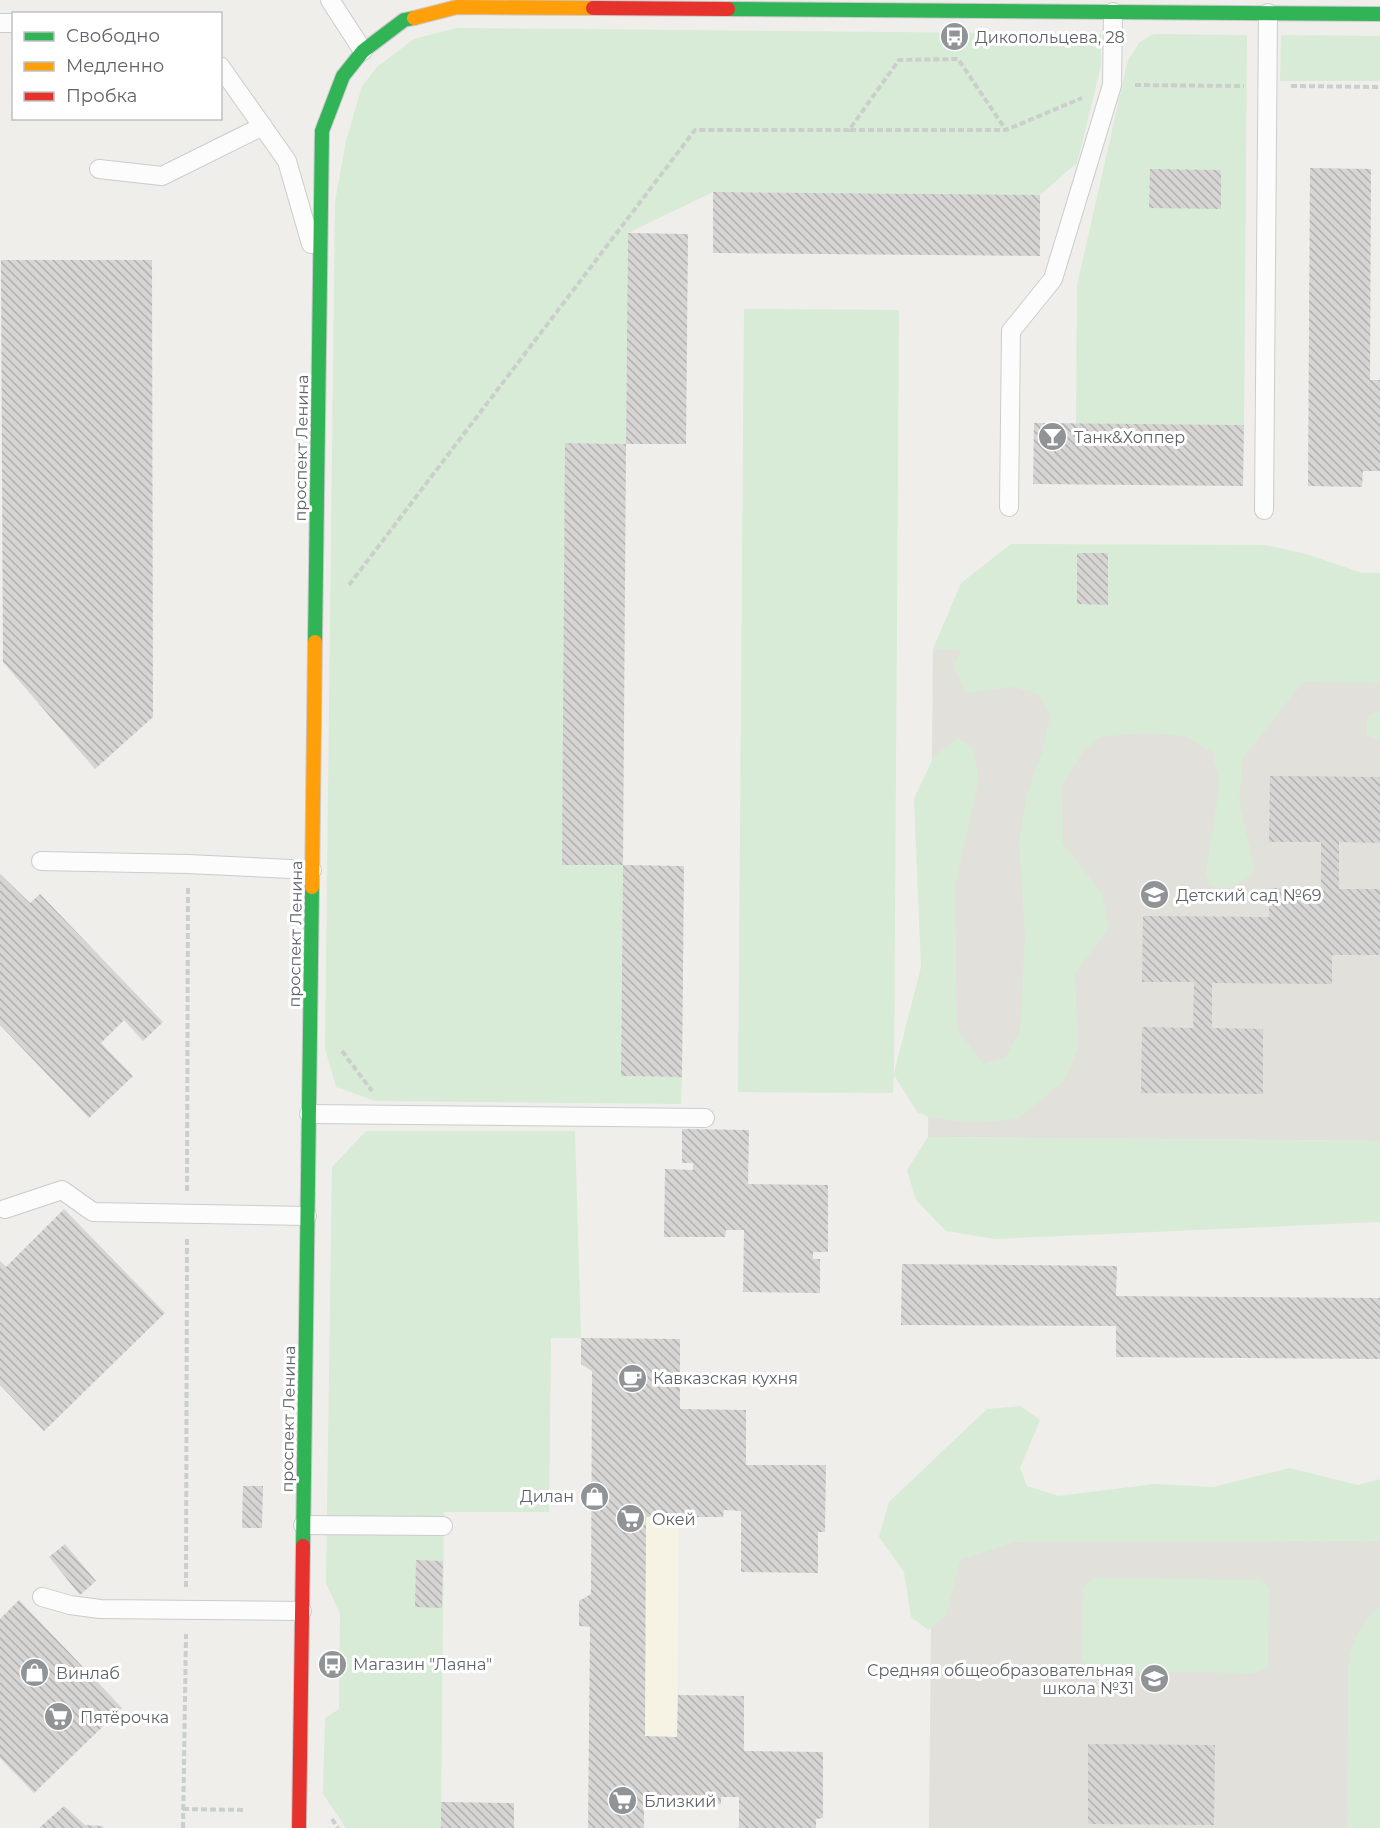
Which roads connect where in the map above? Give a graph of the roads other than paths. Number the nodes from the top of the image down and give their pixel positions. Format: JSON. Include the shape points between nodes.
{"nodes":[{"id":1,"x":330,"y":0,"type":"edge"},
{"id":2,"x":932,"y":5,"type":"edge"},
{"id":3,"x":1113,"y":12,"type":"junction"},
{"id":4,"x":1268,"y":13,"type":"junction"},
{"id":5,"x":1380,"y":14,"type":"edge"},
{"id":6,"x":363,"y":51,"type":"junction"},
{"id":7,"x":222,"y":69,"type":"edge"},
{"id":8,"x":263,"y":126,"type":"junction"},
{"id":9,"x":99,"y":169,"type":"dead end"},
{"id":10,"x":320,"y":271,"type":"junction"},
{"id":11,"x":1010,"y":507,"type":"dead end"},
{"id":12,"x":1264,"y":510,"type":"dead end"},
{"id":13,"x":41,"y":861,"type":"dead end"},
{"id":14,"x":312,"y":870,"type":"junction"},
{"id":15,"x":309,"y":1114,"type":"junction"},
{"id":16,"x":705,"y":1118,"type":"dead end"},
{"id":17,"x":5,"y":1209,"type":"dead end"},
{"id":18,"x":307,"y":1216,"type":"junction"},
{"id":19,"x":303,"y":1525,"type":"junction"},
{"id":20,"x":443,"y":1526,"type":"dead end"},
{"id":21,"x":42,"y":1597,"type":"dead end"},
{"id":22,"x":302,"y":1611,"type":"junction"},
{"id":23,"x":299,"y":1828,"type":"edge"}],
"edges":[{"from":1,"to":6,"type":"lane"},
{"from":2,"to":3,"type":"street","name":"проспект Ленина"},
{"from":2,"to":6,"type":"street","name":"проспект Ленина","via":[[457,7],[404,20]]},
{"from":3,"to":4,"type":"street","name":"проспект Ленина"},
{"from":3,"to":11,"type":"lane","via":[[1112,85],[1053,279],[1011,331]]},
{"from":4,"to":5,"type":"street","name":"проспект Ленина"},
{"from":4,"to":12,"type":"lane"},
{"from":6,"to":10,"type":"street","name":"проспект Ленина","via":[[343,76],[322,131]]},
{"from":7,"to":8,"type":"lane"},
{"from":8,"to":9,"type":"lane","via":[[162,176]]},
{"from":8,"to":10,"type":"lane","via":[[287,161]]},
{"from":10,"to":14,"type":"street","name":"проспект Ленина"},
{"from":13,"to":14,"type":"lane"},
{"from":14,"to":15,"type":"street","name":"проспект Ленина"},
{"from":15,"to":16,"type":"lane"},
{"from":15,"to":18,"type":"street","name":"проспект Ленина"},
{"from":17,"to":18,"type":"lane","via":[[62,1190],[93,1212]]},
{"from":18,"to":19,"type":"street","name":"проспект Ленина"},
{"from":19,"to":20,"type":"lane"},
{"from":19,"to":22,"type":"street","name":"проспект Ленина"},
{"from":21,"to":22,"type":"lane","via":[[100,1609]]},
{"from":22,"to":23,"type":"street","name":"проспект Ленина"}]}
